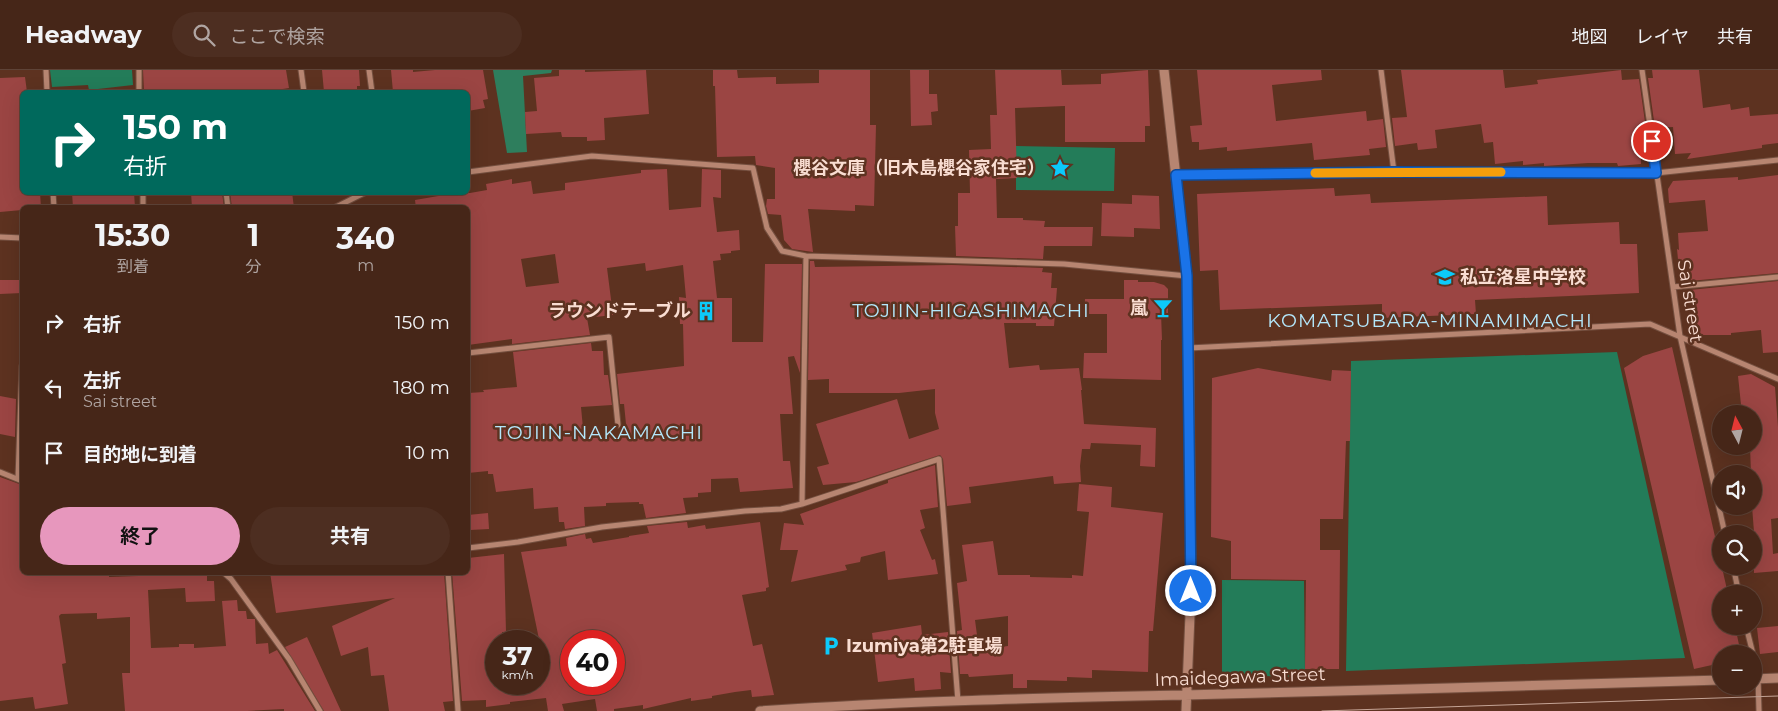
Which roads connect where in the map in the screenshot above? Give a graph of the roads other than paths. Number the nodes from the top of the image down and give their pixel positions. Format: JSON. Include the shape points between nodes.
{"nodes":[{"id":1,"x":46,"y":70,"type":"edge"},
{"id":2,"x":138,"y":70,"type":"edge"},
{"id":3,"x":301,"y":70,"type":"edge"},
{"id":4,"x":369,"y":70,"type":"edge"},
{"id":5,"x":1164,"y":70,"type":"edge"},
{"id":6,"x":1381,"y":70,"type":"edge"},
{"id":7,"x":1642,"y":70,"type":"edge"},
{"id":8,"x":47,"y":90,"type":"edge"},
{"id":9,"x":139,"y":90,"type":"edge"},
{"id":10,"x":304,"y":90,"type":"edge"},
{"id":11,"x":372,"y":90,"type":"edge"},
{"id":12,"x":1778,"y":160,"type":"edge"},
{"id":13,"x":470,"y":172,"type":"edge"},
{"id":14,"x":1394,"y":172,"type":"junction"},
{"id":15,"x":1656,"y":173,"type":"junction"},
{"id":16,"x":1176,"y":175,"type":"junction"},
{"id":17,"x":360,"y":195,"type":"edge"},
{"id":18,"x":340,"y":205,"type":"edge"},
{"id":19,"x":0,"y":237,"type":"edge"},
{"id":20,"x":20,"y":238,"type":"edge"},
{"id":21,"x":806,"y":256,"type":"junction"},
{"id":22,"x":1187,"y":276,"type":"junction"},
{"id":23,"x":1778,"y":277,"type":"edge"},
{"id":24,"x":1673,"y":287,"type":"junction"},
{"id":25,"x":1680,"y":336,"type":"junction"},
{"id":26,"x":1189,"y":348,"type":"junction"},
{"id":27,"x":470,"y":352,"type":"edge"},
{"id":28,"x":1778,"y":379,"type":"edge"},
{"id":29,"x":618,"y":425,"type":"dead end"},
{"id":30,"x":0,"y":472,"type":"edge"},
{"id":31,"x":20,"y":479,"type":"edge"},
{"id":32,"x":802,"y":504,"type":"junction"},
{"id":33,"x":1723,"y":525,"type":"edge"},
{"id":34,"x":470,"y":548,"type":"edge"},
{"id":35,"x":226,"y":575,"type":"edge"},
{"id":36,"x":448,"y":575,"type":"edge"},
{"id":37,"x":1778,"y":678,"type":"edge"},
{"id":38,"x":1762,"y":679,"type":"edge"},
{"id":39,"x":1712,"y":680,"type":"edge"},
{"id":40,"x":1186,"y":695,"type":"junction"},
{"id":41,"x":1758,"y":695,"type":"edge"},
{"id":42,"x":958,"y":700,"type":"junction"},
{"id":43,"x":320,"y":711,"type":"edge"},
{"id":44,"x":458,"y":711,"type":"edge"},
{"id":45,"x":760,"y":711,"type":"edge"},
{"id":46,"x":1186,"y":711,"type":"edge"},
{"id":47,"x":1759,"y":711,"type":"edge"}],
"edges":[{"from":1,"to":8,"type":"street"},
{"from":2,"to":9,"type":"street"},
{"from":3,"to":10,"type":"street"},
{"from":4,"to":11,"type":"street"},
{"from":5,"to":16,"type":"street"},
{"from":6,"to":14,"type":"street"},
{"from":7,"to":15,"type":"street","name":"Sai street"},
{"from":12,"to":15,"type":"street"},
{"from":13,"to":21,"type":"street","via":[[592,156],[753,168],[767,228],[782,251]]},
{"from":14,"to":15,"type":"street"},
{"from":14,"to":16,"type":"street"},
{"from":15,"to":24,"type":"street","name":"Sai street"},
{"from":16,"to":22,"type":"street"},
{"from":17,"to":18,"type":"street"},
{"from":19,"to":20,"type":"street"},
{"from":21,"to":22,"type":"street","via":[[1064,264]]},
{"from":21,"to":32,"type":"street"},
{"from":22,"to":26,"type":"street"},
{"from":23,"to":24,"type":"street"},
{"from":24,"to":25,"type":"street","name":"Sai street"},
{"from":25,"to":26,"type":"street","via":[[1650,324]]},
{"from":25,"to":28,"type":"street"},
{"from":25,"to":33,"type":"street","name":"Sai street"},
{"from":26,"to":40,"type":"street","via":[[1191,591]]},
{"from":27,"to":29,"type":"street","via":[[609,337]]},
{"from":30,"to":31,"type":"street"},
{"from":32,"to":34,"type":"street","via":[[781,509],[602,527]]},
{"from":32,"to":42,"type":"street","via":[[939,459]]},
{"from":35,"to":43,"type":"street","via":[[289,659]]},
{"from":36,"to":44,"type":"street"},
{"from":37,"to":38,"type":"street"},
{"from":39,"to":40,"type":"street","name":"Imaidegawa Street"},
{"from":40,"to":42,"type":"street","name":"Imaidegawa Street"},
{"from":40,"to":46,"type":"street"},
{"from":41,"to":47,"type":"street"},
{"from":42,"to":45,"type":"street","name":"Imaidegawa Street"}]}
